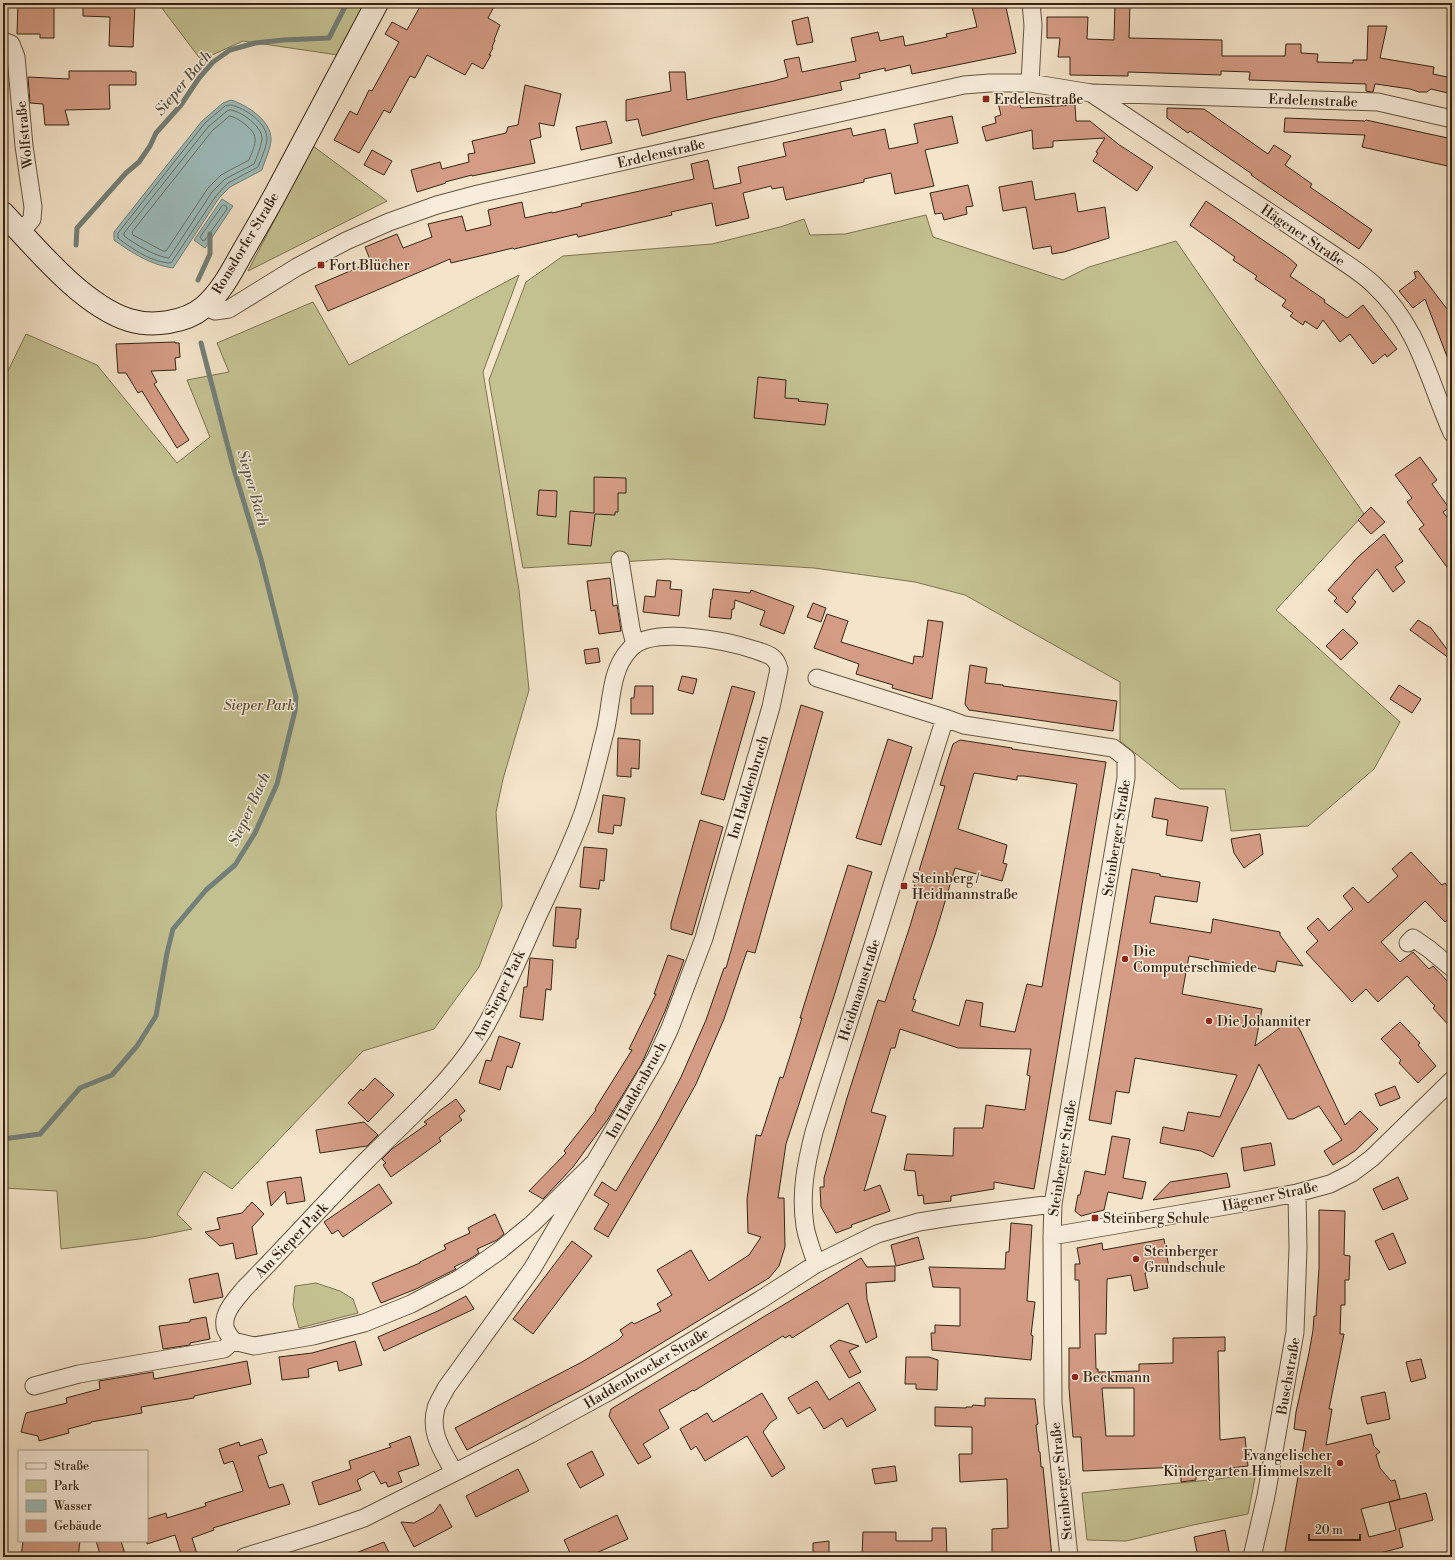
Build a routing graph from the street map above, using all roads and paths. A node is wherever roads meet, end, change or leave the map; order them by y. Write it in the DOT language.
graph roads {
  1 [pos="378,3"];
  2 [pos="1031,3"];
  3 [pos="3,41"];
  4 [pos="1030,83"];
  5 [pos="1091,93"];
  6 [pos="1452,118"];
  7 [pos="3,213"];
  8 [pos="21,232"];
  9 [pos="204,306"];
  10 [pos="1450,422"];
  11 [pos="620,560"];
  12 [pos="634,644"];
  13 [pos="817,678"];
  14 [pos="945,718"];
  15 [pos="1408,943"];
  16 [pos="1452,968"];
  17 [pos="1452,1080"];
  18 [pos="596,1160"];
  19 [pos="1297,1192"];
  20 [pos="1053,1204"];
  21 [pos="1052,1236"];
  22 [pos="816,1264"];
  23 [pos="234,1341"];
  24 [pos="34,1386"];
  25 [pos="454,1472"];
  26 [pos="244,1557"];
  27 [pos="1069,1557"];
  28 [pos="1252,1557"];
  1 -- 9 [label="main road, Ronsdorfer Straße"];
  2 -- 4 [label="street"];
  3 -- 8 [label="street, Wolfstraße"];
  4 -- 5 [label="street, Erdelenstraße"];
  4 -- 9 [label="street, Erdelenstraße"];
  5 -- 6 [label="street, Erdelenstraße"];
  5 -- 10 [label="street, Hägener Straße"];
  7 -- 8 [label="main road, Ronsdorfer Straße"];
  8 -- 9 [label="main road, Ronsdorfer Straße"];
  11 -- 12 [label="street"];
  12 -- 18 [label="street, Im Haddenbruch"];
  12 -- 23 [label="street, Am Sieper Park"];
  13 -- 14 [label="street"];
  14 -- 20 [label="street, Steinberger Straße"];
  14 -- 22 [label="street, Heidmannstraße"];
  15 -- 16 [label="street"];
  17 -- 19 [label="street, Hägener Straße"];
  18 -- 23 [label="street"];
  18 -- 25 [label="street, Im Haddenbruch"];
  19 -- 21 [label="street, Hägener Straße"];
  19 -- 28 [label="street, Buschstraße"];
  20 -- 21 [label="street, Steinberger Straße"];
  20 -- 22 [label="street, Haddenbrocker Straße"];
  21 -- 27 [label="street, Steinberger Straße"];
  22 -- 25 [label="street, Haddenbrocker Straße"];
  23 -- 24 [label="street"];
  25 -- 26 [label="street, Haddenbrocker Straße"];
}
